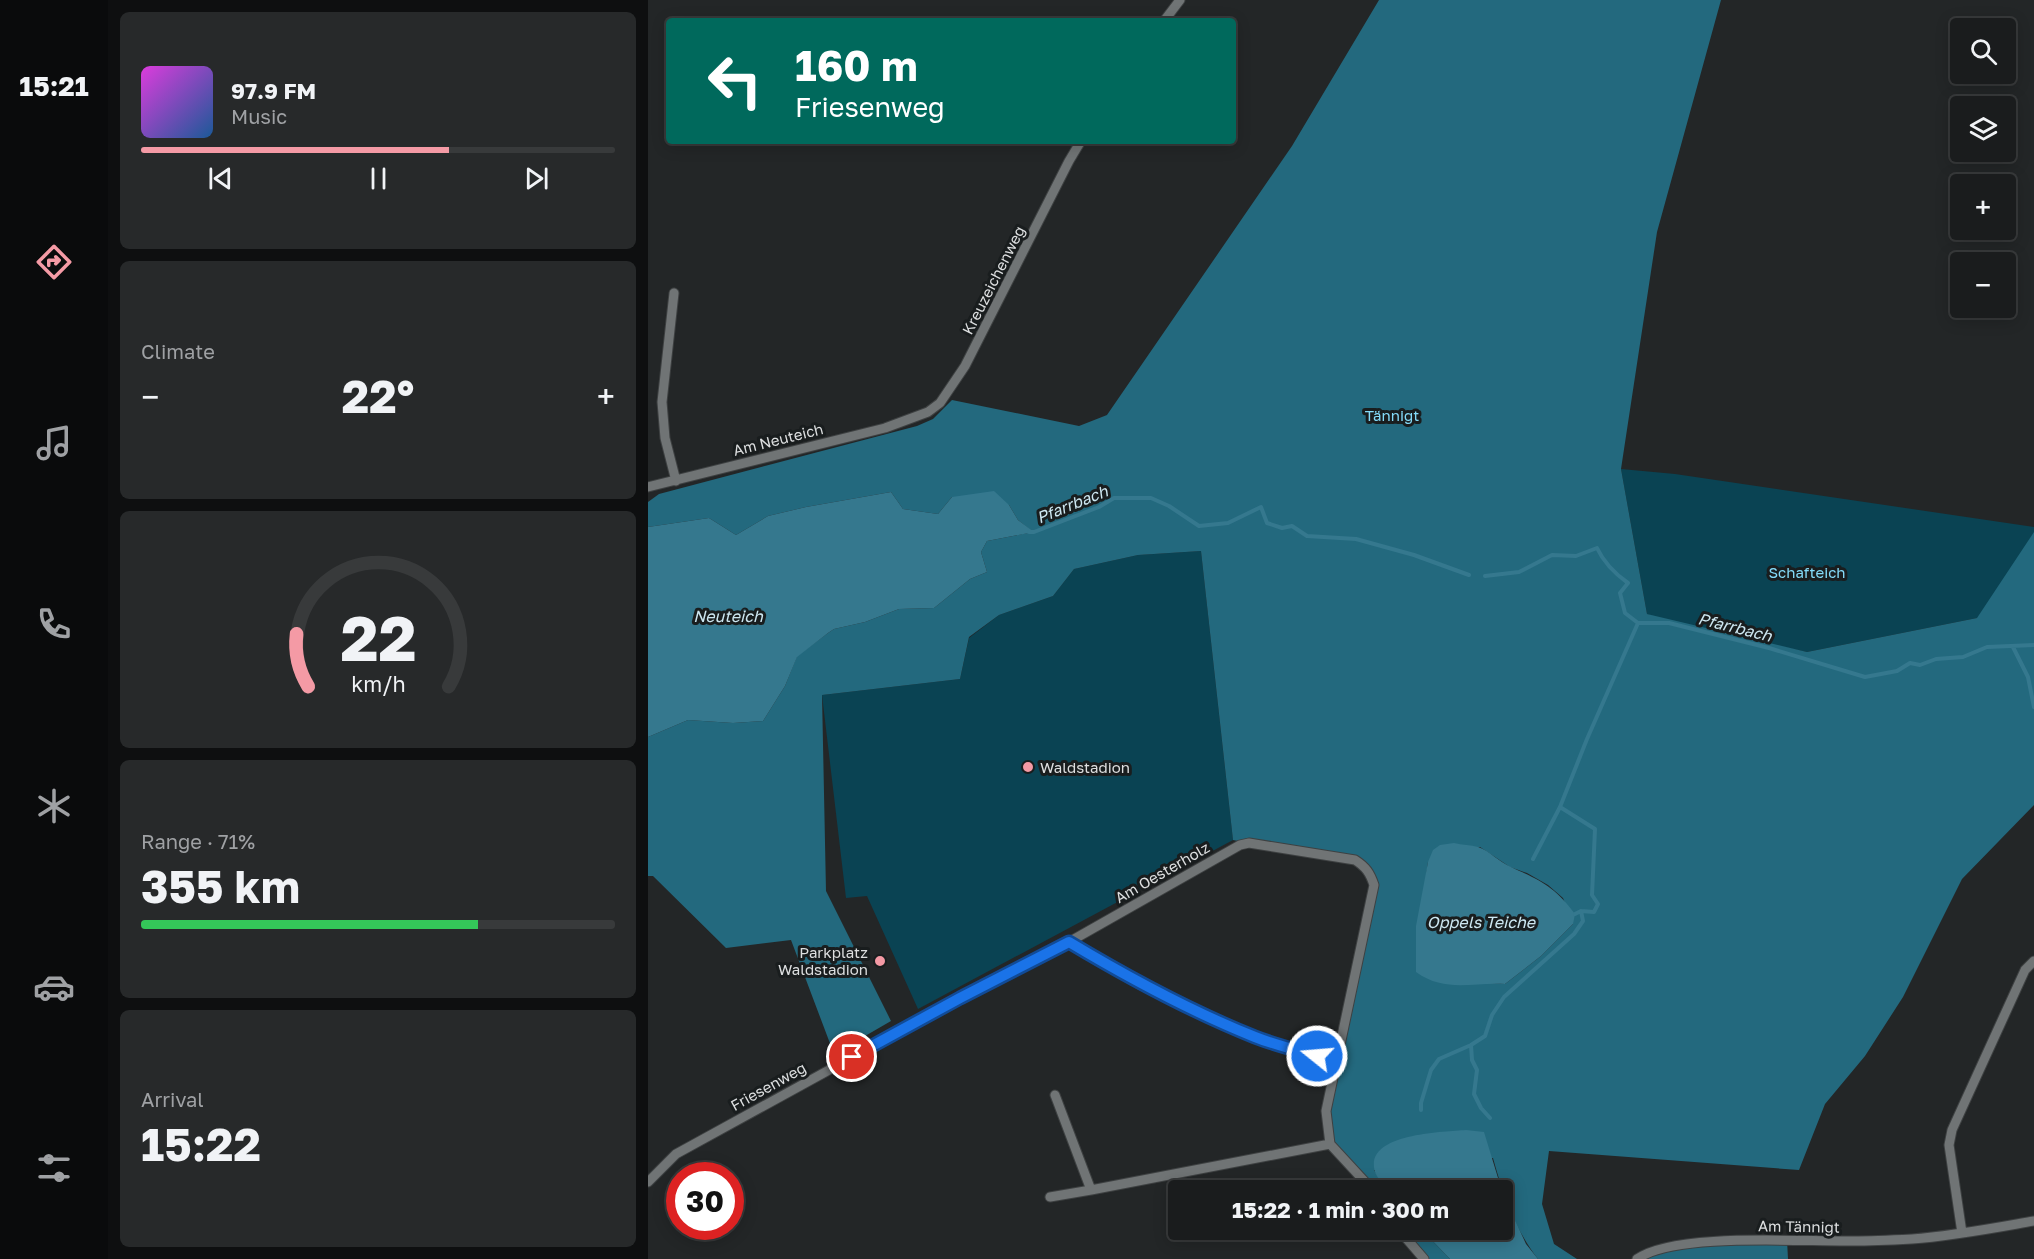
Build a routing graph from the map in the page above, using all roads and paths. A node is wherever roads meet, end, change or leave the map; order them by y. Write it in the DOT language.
graph roads {
  1 [pos="1180,0"];
  2 [pos="1166,18"];
  3 [pos="1079,144"];
  4 [pos="674,293"];
  5 [pos="914,417"];
  6 [pos="676,480"];
  7 [pos="648,487"];
  8 [pos="1069,942"];
  9 [pos="2034,961"];
  10 [pos="1337,1062"];
  11 [pos="1055,1095"];
  12 [pos="1330,1144"];
  13 [pos="1363,1180"];
  14 [pos="648,1182"];
  15 [pos="1091,1190"];
  16 [pos="1050,1197"];
  17 [pos="2034,1221"];
  18 [pos="1962,1233"];
  19 [pos="1408,1240"];
  20 [pos="1424,1259"];
  21 [pos="1637,1259"];
  1 -- 2 [label="street"];
  3 -- 5 [label="street, Kreuzeichenweg"];
  4 -- 6 [label="street"];
  5 -- 6 [label="street, Am Neuteich"];
  6 -- 7 [label="street, Am Neuteich"];
  8 -- 10 [label="street"];
  8 -- 10 [label="street, Am Oesterholz"];
  8 -- 14 [label="street, Friesenweg"];
  9 -- 18 [label="street"];
  10 -- 12 [label="street, Am Oesterholz"];
  11 -- 15 [label="street"];
  12 -- 13 [label="street"];
  12 -- 15 [label="street"];
  15 -- 16 [label="street"];
  17 -- 18 [label="street, Am Tännigt"];
  18 -- 21 [label="street, Am Tännigt"];
  19 -- 20 [label="street"];
}
